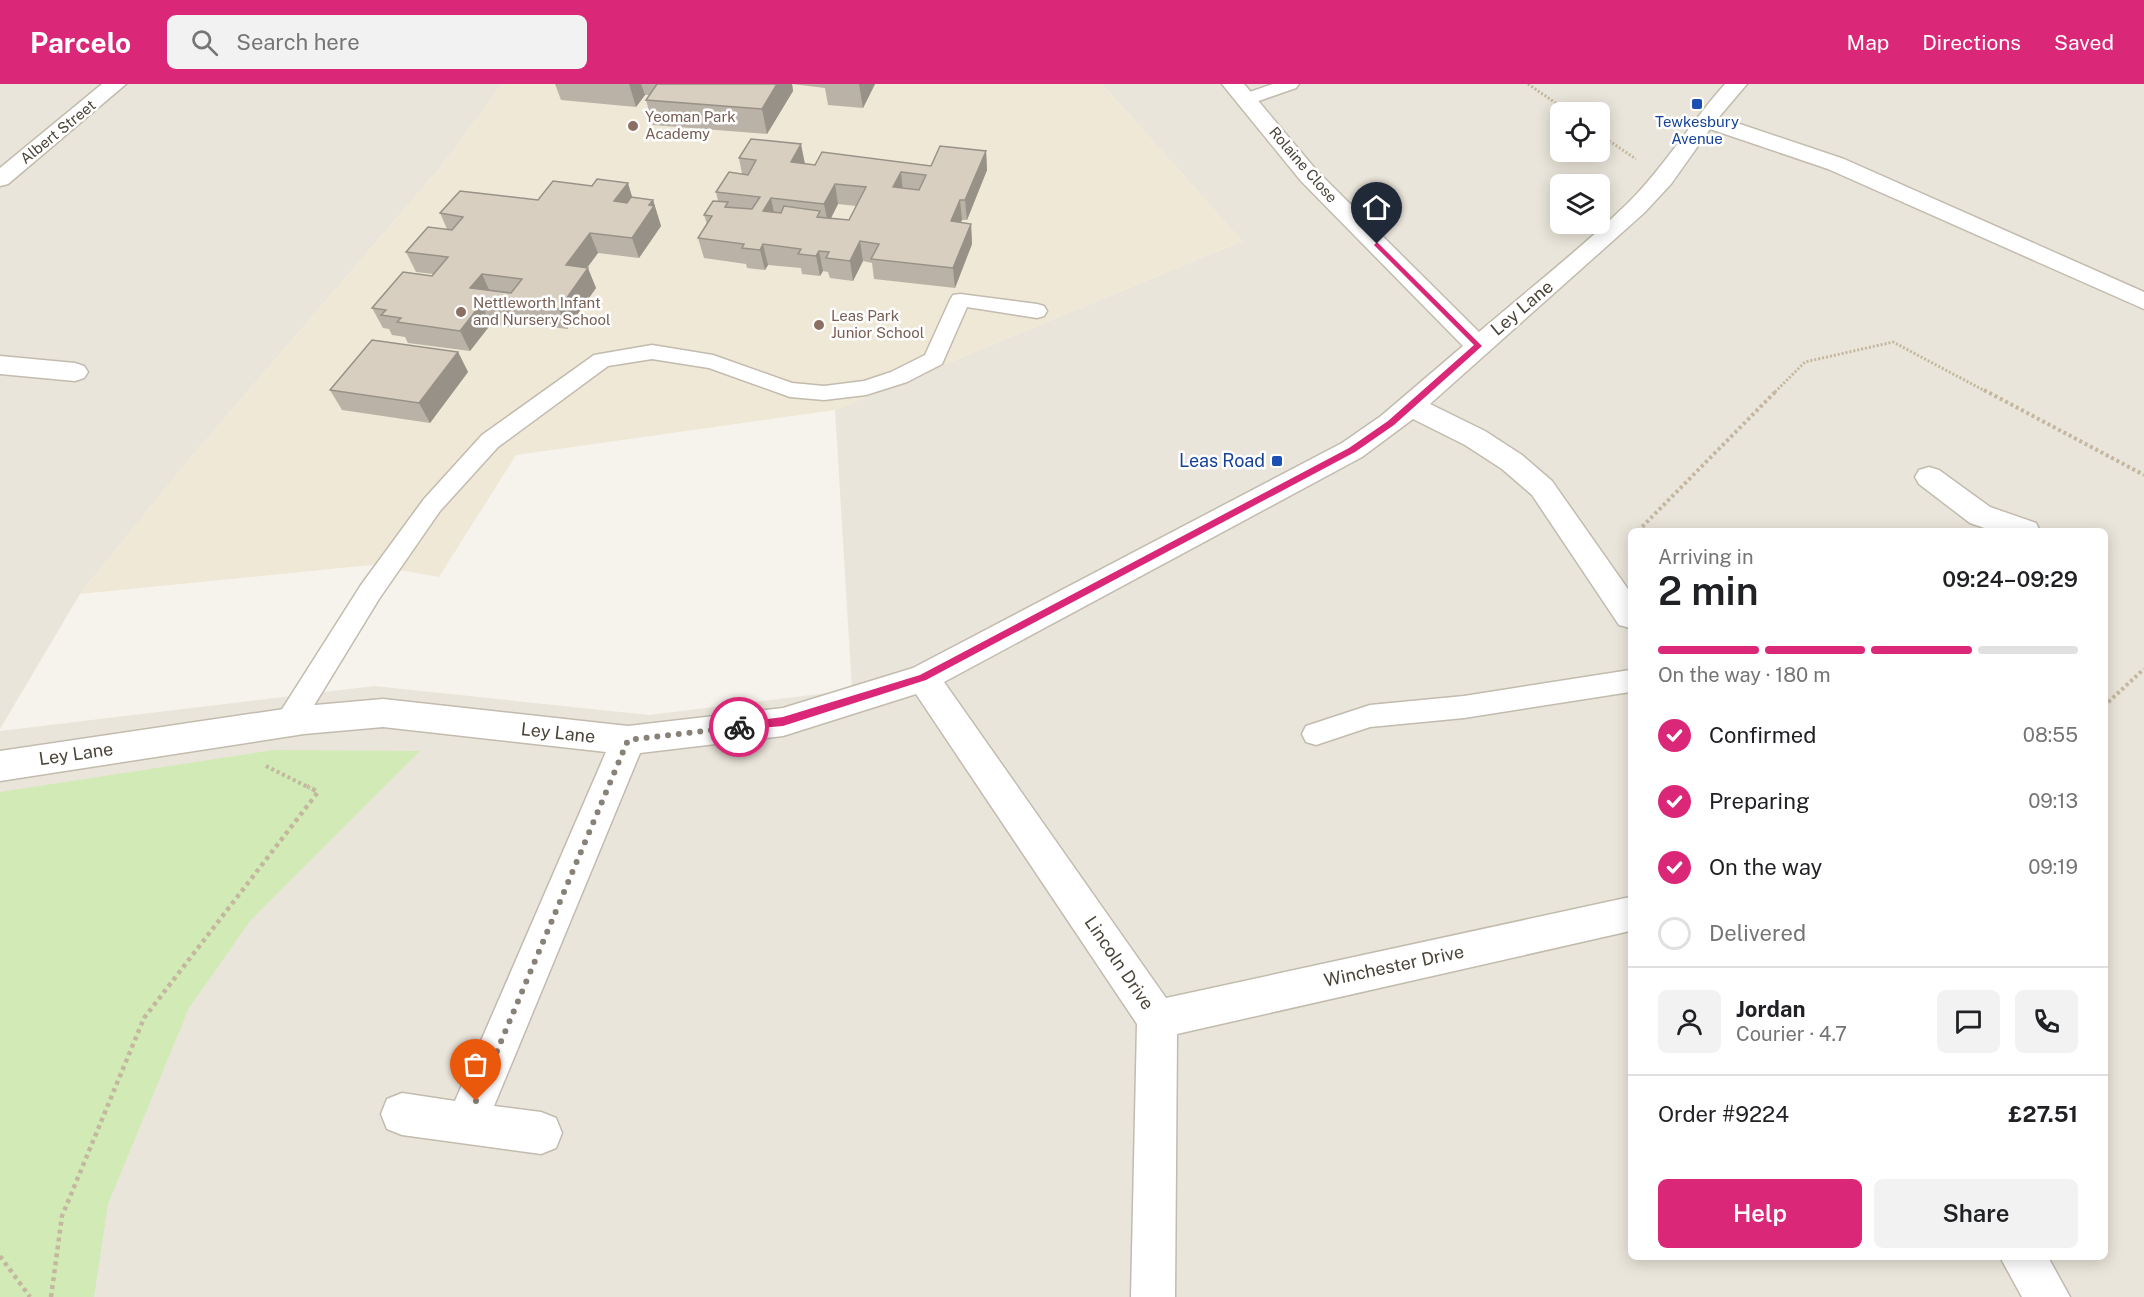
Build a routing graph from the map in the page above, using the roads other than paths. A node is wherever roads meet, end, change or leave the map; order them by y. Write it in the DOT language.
graph roads {
  1 [pos="115,84"];
  2 [pos="1290,84"];
  3 [pos="1736,84"];
  4 [pos="1240,92"];
  5 [pos="1705,120"];
  6 [pos="0,179"];
  7 [pos="2144,301"];
  8 [pos="1036,311"];
  9 [pos="1478,346"];
  10 [pos="0,365"];
  11 [pos="75,372"];
  12 [pos="1411,406"];
  13 [pos="1929,477"];
  14 [pos="1970,523"];
  15 [pos="2004,528"];
  16 [pos="1628,613"];
  17 [pos="923,678"];
  18 [pos="1628,681"];
  19 [pos="289,722"];
  20 [pos="1316,734"];
  21 [pos="628,740"];
  22 [pos="0,766"];
  23 [pos="1628,914"];
  24 [pos="1157,1019"];
  25 [pos="402,1114"];
  26 [pos="467,1122"];
  27 [pos="541,1133"];
  28 [pos="2024,1260"];
  29 [pos="1153,1297"];
  30 [pos="2048,1297"];
  1 -- 6 [label="street, Albert Street"];
  2 -- 4 [label="lane"];
  3 -- 5 [label="street, Ley Lane"];
  4 -- 9 [label="street, Rolaine Close"];
  5 -- 7 [label="street"];
  5 -- 9 [label="street, Ley Lane"];
  8 -- 19 [label="lane"];
  9 -- 12 [label="street, Ley Lane"];
  10 -- 11 [label="street"];
  12 -- 16 [label="street"];
  12 -- 17 [label="street, Ley Lane"];
  13 -- 14 [label="street"];
  14 -- 15 [label="street"];
  17 -- 21 [label="street, Ley Lane"];
  17 -- 24 [label="street, Lincoln Drive"];
  18 -- 20 [label="lane"];
  19 -- 21 [label="street, Ley Lane"];
  19 -- 22 [label="street, Ley Lane"];
  21 -- 26 [label="street"];
  23 -- 24 [label="street, Winchester Drive"];
  24 -- 29 [label="street, Lincoln Drive"];
  25 -- 26 [label="street"];
  26 -- 27 [label="street"];
  28 -- 30 [label="street"];
}
